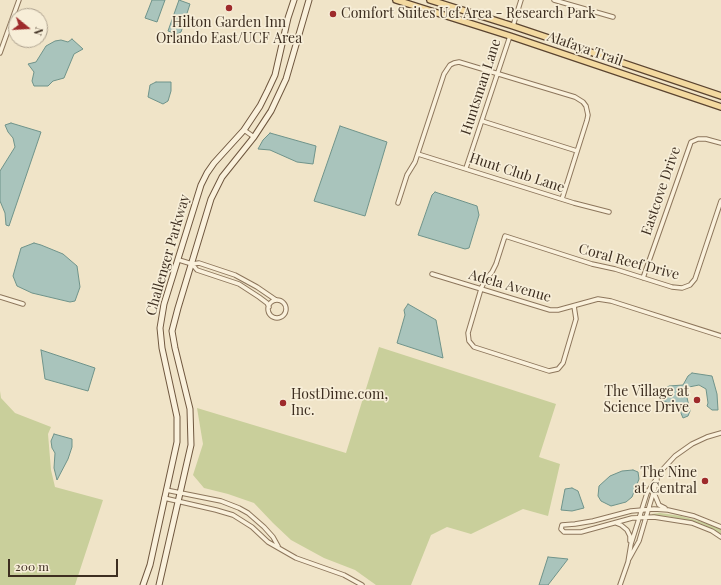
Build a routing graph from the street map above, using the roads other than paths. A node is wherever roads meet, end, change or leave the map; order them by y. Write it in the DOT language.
graph roads {
  1 [pos="19,0"];
  2 [pos="294,0"];
  3 [pos="309,0"];
  4 [pos="396,0"];
  5 [pos="430,0"];
  6 [pos="521,0"];
  7 [pos="554,0"];
  8 [pos="613,17"];
  9 [pos="513,26"];
  10 [pos="526,30"];
  11 [pos="498,32"];
  12 [pos="510,36"];
  13 [pos="0,53"];
  14 [pos="497,73"];
  15 [pos="675,81"];
  16 [pos="660,86"];
  17 [pos="693,87"];
  18 [pos="673,91"];
  19 [pos="721,96"];
  20 [pos="721,107"];
  21 [pos="482,121"];
  22 [pos="244,130"];
  23 [pos="254,137"];
  24 [pos="721,143"];
  25 [pos="577,151"];
  26 [pos="418,154"];
  27 [pos="466,168"];
  28 [pos="562,199"];
  29 [pos="721,201"];
  30 [pos="398,202"];
  31 [pos="609,212"];
  32 [pos="179,260"];
  33 [pos="192,264"];
  34 [pos="432,274"];
  35 [pos="643,278"];
  36 [pos="481,289"];
  37 [pos="0,298"];
  38 [pos="276,300"];
  39 [pos="23,304"];
  40 [pos="574,306"];
  41 [pos="269,307"];
  42 [pos="721,336"];
  43 [pos="721,433"];
  44 [pos="657,478"];
  45 [pos="166,490"];
  46 [pos="180,492"];
  47 [pos="654,492"];
  48 [pos="164,498"];
  49 [pos="178,502"];
  50 [pos="649,509"];
  51 [pos="642,510"];
  52 [pos="668,510"];
  53 [pos="639,517"];
  54 [pos="647,517"];
  55 [pos="615,523"];
  56 [pos="721,527"];
  57 [pos="721,537"];
  58 [pos="630,544"];
  59 [pos="279,547"];
  60 [pos="628,562"];
  61 [pos="143,585"];
  62 [pos="159,585"];
  63 [pos="362,585"];
  64 [pos="620,585"];
  1 -- 13 [label="street"];
  2 -- 22 [label="main road, Challenger Parkway"];
  3 -- 23 [label="main road, Challenger Parkway"];
  4 -- 11 [label="main road, Alafaya Trail"];
  5 -- 9 [label="main road, Alafaya Trail"];
  6 -- 9 [label="street"];
  7 -- 8 [label="street"];
  9 -- 10 [label="main road, Alafaya Trail"];
  9 -- 11 [label="main road"];
  10 -- 12 [label="main road"];
  10 -- 15 [label="main road, Alafaya Trail"];
  11 -- 12 [label="main road, Alafaya Trail"];
  12 -- 14 [label="street, Huntsman Lane"];
  12 -- 16 [label="main road, Alafaya Trail"];
  14 -- 21 [label="street, Huntsman Lane"];
  14 -- 25 [label="street"];
  14 -- 26 [label="street"];
  15 -- 16 [label="main road"];
  15 -- 17 [label="main road, Alafaya Trail"];
  16 -- 18 [label="main road, Alafaya Trail"];
  17 -- 18 [label="main road"];
  17 -- 19 [label="main road, Alafaya Trail"];
  18 -- 20 [label="main road, Alafaya Trail"];
  21 -- 25 [label="street"];
  21 -- 27 [label="street, Huntsman Lane"];
  22 -- 23 [label="street"];
  22 -- 32 [label="main road, Challenger Parkway"];
  23 -- 33 [label="main road, Challenger Parkway"];
  24 -- 35 [label="street, Eastcove Drive"];
  25 -- 28 [label="street"];
  26 -- 27 [label="street, Hunt Club Lane"];
  26 -- 30 [label="street"];
  27 -- 28 [label="street, Hunt Club Lane"];
  28 -- 31 [label="street, Hunt Club Lane"];
  29 -- 35 [label="street, Coral Reef Drive"];
  32 -- 33 [label="street"];
  32 -- 45 [label="main road, Challenger Parkway"];
  33 -- 38 [label="street"];
  33 -- 41 [label="street"];
  33 -- 46 [label="main road, Challenger Parkway"];
  34 -- 36 [label="street, Adela Avenue"];
  35 -- 36 [label="street, Coral Reef Drive"];
  36 -- 40 [label="street, Adela Avenue"];
  36 -- 40 [label="street"];
  37 -- 39 [label="street"];
  38 -- 41 [label="street"];
  38 -- 41 [label="street"];
  40 -- 42 [label="street, Adela Avenue"];
  43 -- 44 [label="street"];
  44 -- 47 [label="street"];
  44 -- 51 [label="street"];
  45 -- 46 [label="street"];
  45 -- 48 [label="main road, Challenger Parkway"];
  46 -- 49 [label="main road, Challenger Parkway"];
  46 -- 59 [label="street"];
  47 -- 50 [label="street"];
  47 -- 52 [label="street"];
  48 -- 49 [label="street"];
  48 -- 61 [label="main road, Challenger Parkway"];
  49 -- 59 [label="street"];
  49 -- 62 [label="main road, Challenger Parkway"];
  50 -- 51 [label="street"];
  50 -- 52 [label="street"];
  50 -- 54 [label="street"];
  51 -- 53 [label="street"];
  51 -- 55 [label="street"];
  52 -- 56 [label="street"];
  53 -- 54 [label="street"];
  53 -- 55 [label="street"];
  53 -- 58 [label="street"];
  54 -- 57 [label="street"];
  54 -- 60 [label="street"];
  55 -- 58 [label="street"];
  58 -- 60 [label="street"];
  59 -- 63 [label="street"];
  60 -- 64 [label="street"];
}
